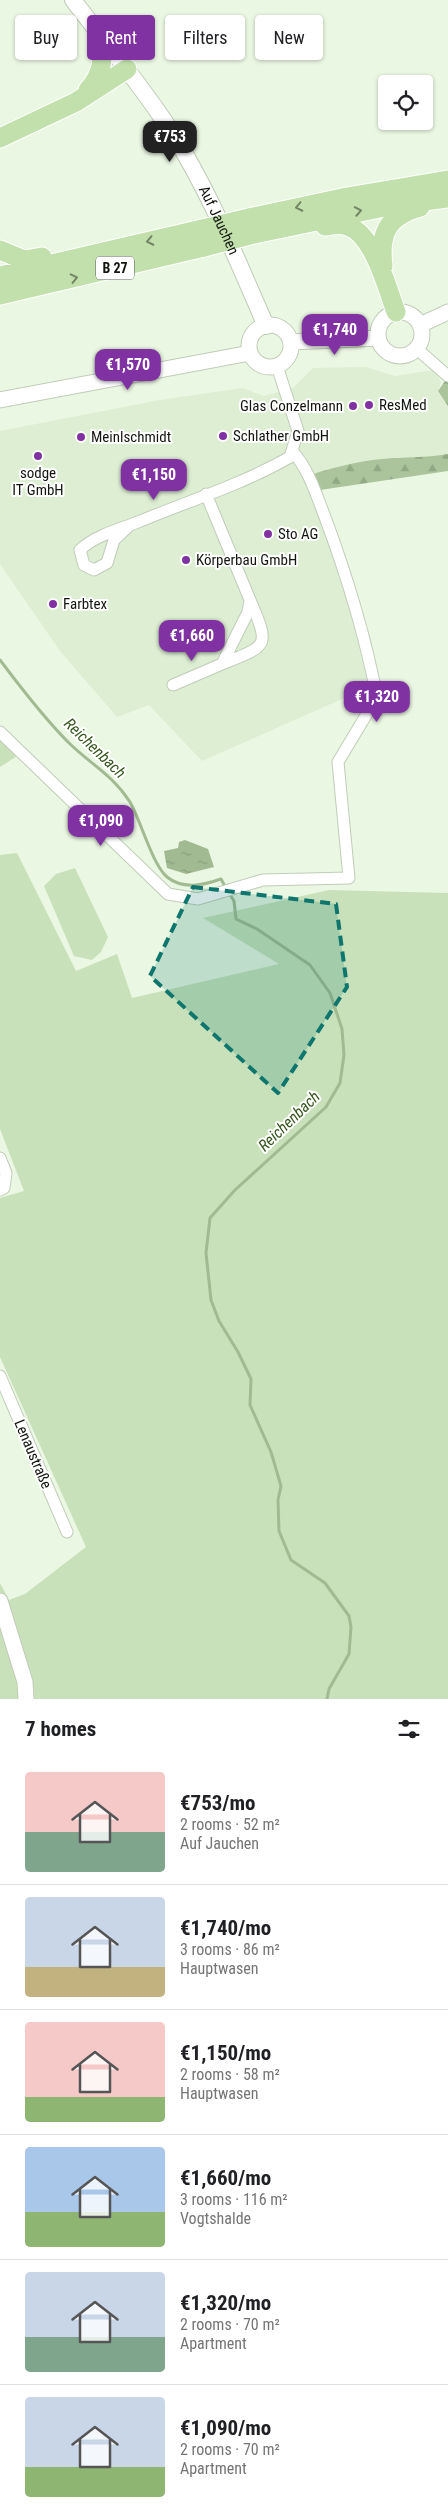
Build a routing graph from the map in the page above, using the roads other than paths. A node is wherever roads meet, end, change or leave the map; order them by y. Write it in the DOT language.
graph roads {
  1 [pos="73,0"];
  2 [pos="87,18"];
  3 [pos="102,60"];
  4 [pos="119,60"];
  5 [pos="126,69"];
  6 [pos="76,102"];
  7 [pos="0,138"];
  8 [pos="448,180"];
  9 [pos="448,199"];
  10 [pos="252,226"];
  11 [pos="276,229"];
  12 [pos="201,238"];
  13 [pos="0,250"];
  14 [pos="83,256"];
  15 [pos="0,276"];
  16 [pos="384,278"];
  17 [pos="0,295"];
  18 [pos="396,312"];
  19 [pos="448,312"];
  20 [pos="420,325"];
  21 [pos="266,326"];
  22 [pos="378,338"];
  23 [pos="291,342"];
  24 [pos="417,349"];
  25 [pos="250,353"];
  26 [pos="277,366"];
  27 [pos="448,376"];
  28 [pos="0,400"];
  29 [pos="293,452"];
  30 [pos="206,494"];
  31 [pos="130,525"];
  32 [pos="250,600"];
  33 [pos="222,664"];
  34 [pos="173,685"];
  35 [pos="0,732"];
  36 [pos="0,1158"];
  37 [pos="2,1189"];
  38 [pos="0,1376"];
  39 [pos="67,1532"];
  40 [pos="0,1602"];
  41 [pos="26,1699"];
  1 -- 2 [label="main road, Auf Jauchen"];
  3 -- 6 [label="highway"];
  4 -- 5 [label="main road, Auf Jauchen"];
  5 -- 6 [label="highway"];
  5 -- 21 [label="main road, Auf Jauchen"];
  6 -- 7 [label="highway"];
  8 -- 10 [label="highway, B 27, one-way"];
  11 -- 9 [label="highway, B 27, one-way"];
  9 -- 16 [label="highway"];
  10 -- 11 [label="highway, B 27"];
  10 -- 12 [label="highway, B 27, bridge"];
  11 -- 16 [label="highway"];
  12 -- 14 [label="highway, B 27, one-way"];
  17 -- 12 [label="highway, B 27, one-way"];
  13 -- 14 [label="highway"];
  14 -- 15 [label="highway, B 27"];
  16 -- 18 [label="highway"];
  18 -- 20 [label="street"];
  18 -- 22 [label="street"];
  19 -- 20 [label="street"];
  20 -- 24 [label="street"];
  21 -- 23 [label="street"];
  21 -- 25 [label="street"];
  22 -- 23 [label="street"];
  22 -- 24 [label="street"];
  23 -- 26 [label="street"];
  24 -- 27 [label="street"];
  25 -- 26 [label="street"];
  25 -- 28 [label="street"];
  26 -- 29 [label="street"];
  29 -- 30 [label="street"];
  29 -- 35 [label="street"];
  30 -- 31 [label="street"];
  30 -- 32 [label="street"];
  31 -- 31 [label="street"];
  32 -- 33 [label="street"];
  32 -- 33 [label="street"];
  33 -- 34 [label="street"];
  36 -- 37 [label="street"];
  38 -- 39 [label="street, Lenaustraße"];
  40 -- 41 [label="street"];
}
